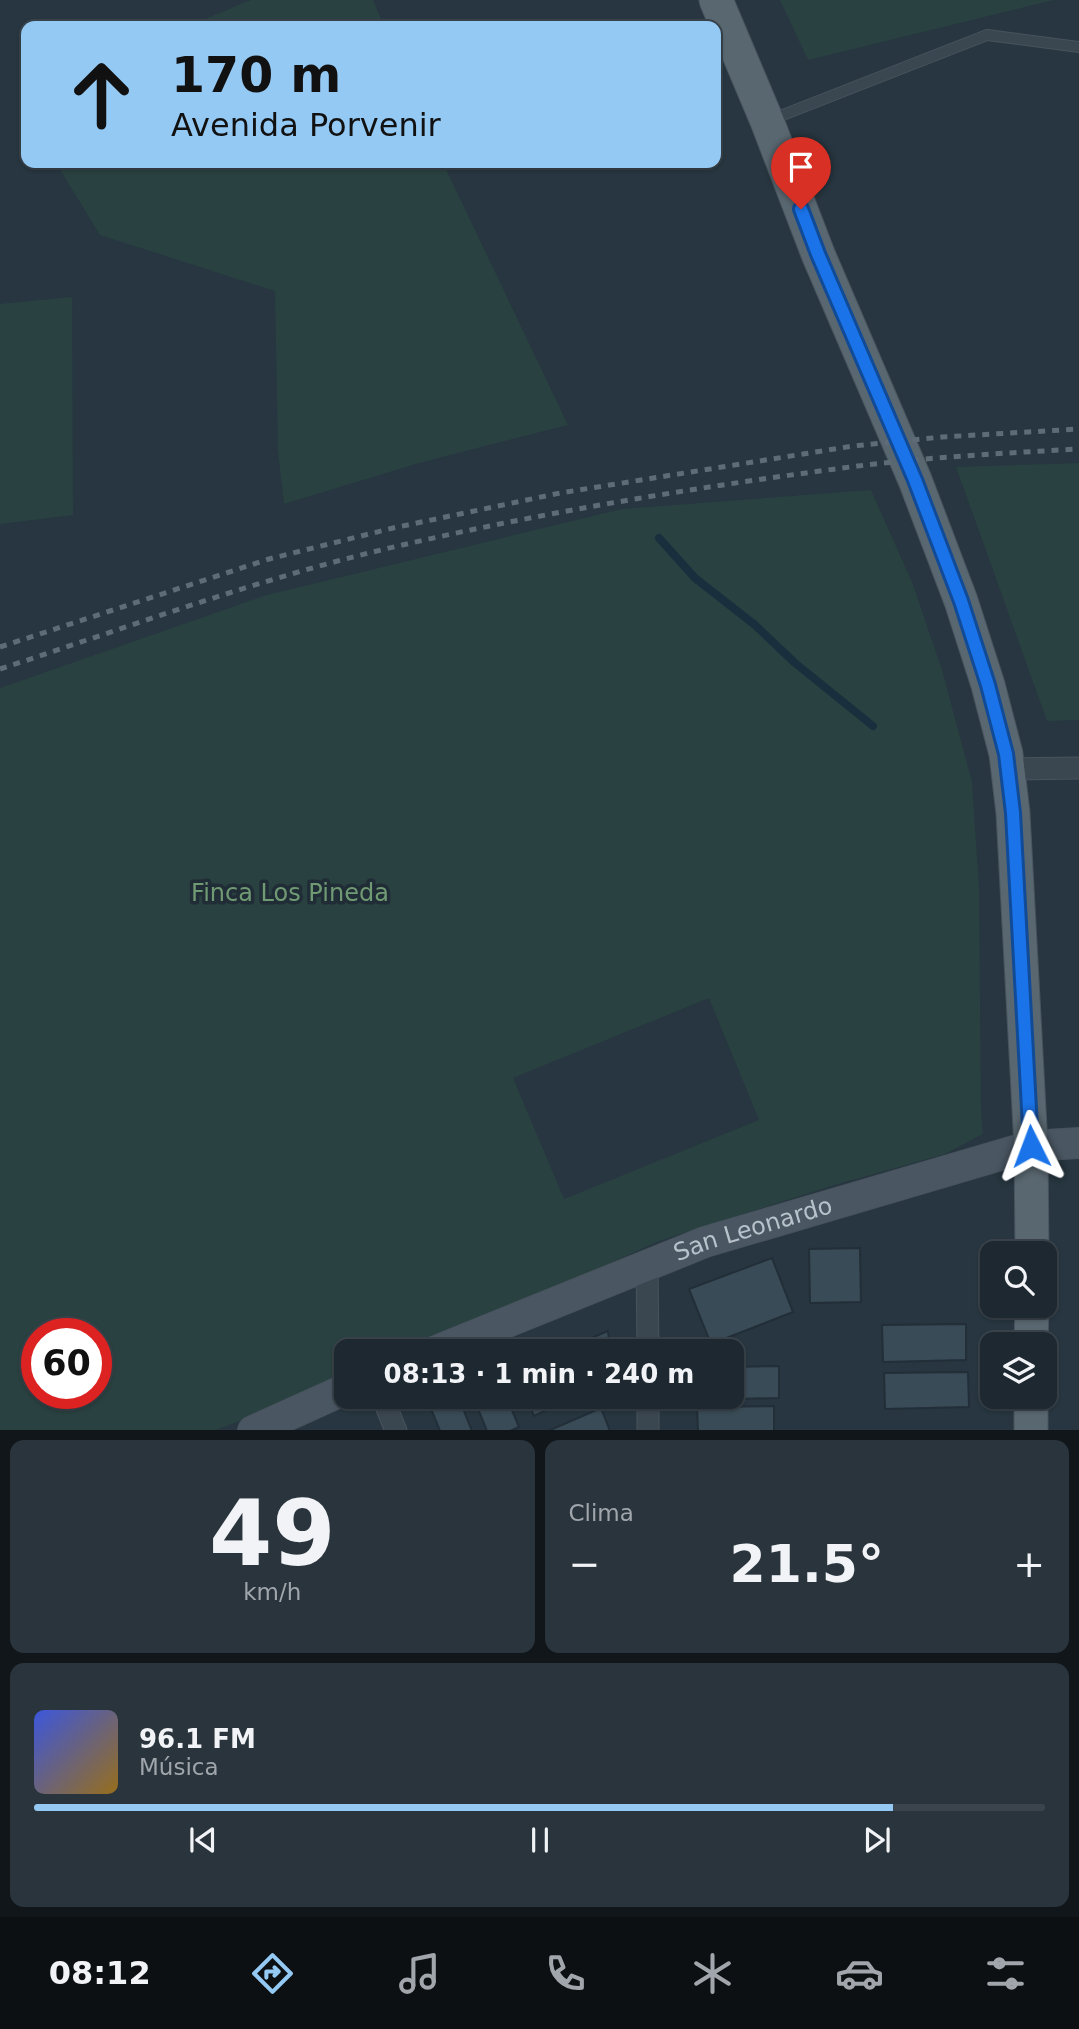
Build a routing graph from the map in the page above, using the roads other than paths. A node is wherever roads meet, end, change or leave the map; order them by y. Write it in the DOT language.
graph roads {
  1 [pos="716,0"];
  2 [pos="1079,47"];
  3 [pos="767,121"];
  4 [pos="1079,768"];
  5 [pos="1007,769"];
  6 [pos="1079,1143"];
  7 [pos="1031,1146"];
  8 [pos="1032,1241"];
  9 [pos="647,1265"];
  10 [pos="465,1339"];
  11 [pos="648,1339"];
  12 [pos="334,1394"];
  13 [pos="387,1409"];
  14 [pos="648,1409"];
  15 [pos="1031,1409"];
  16 [pos="253,1430"];
  17 [pos="396,1430"];
  18 [pos="648,1430"];
  19 [pos="1031,1430"];
  1 -- 3 [label="main road"];
  2 -- 3 [label="lane"];
  3 -- 5 [label="main road"];
  4 -- 5 [label="street"];
  5 -- 7 [label="main road"];
  6 -- 7 [label="street, San Leonardo"];
  7 -- 8 [label="main road"];
  7 -- 9 [label="street, San Leonardo"];
  9 -- 10 [label="street, San Leonardo"];
  9 -- 11 [label="street"];
  12 -- 16 [label="street"];
  13 -- 17 [label="street"];
  14 -- 18 [label="street"];
  15 -- 19 [label="main road"];
}
